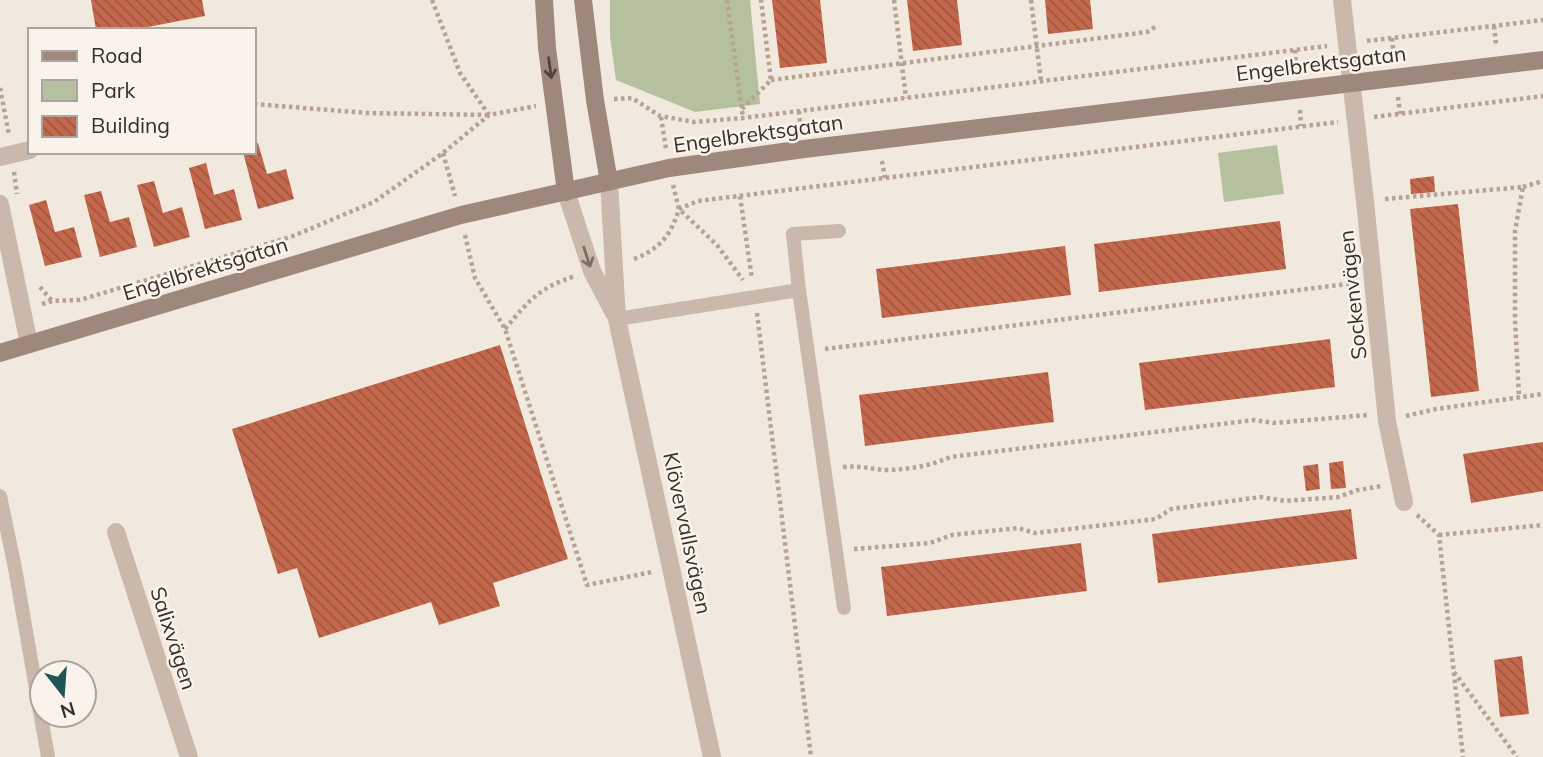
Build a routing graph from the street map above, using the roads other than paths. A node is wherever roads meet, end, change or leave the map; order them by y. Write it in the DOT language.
graph roads {
  1 [pos="544,0"];
  2 [pos="583,0"];
  3 [pos="1342,0"];
  4 [pos="1543,60"];
  5 [pos="1352,82"];
  6 [pos="28,150"];
  7 [pos="0,157"];
  8 [pos="609,182"];
  9 [pos="566,192"];
  10 [pos="0,204"];
  11 [pos="839,231"];
  12 [pos="799,290"];
  13 [pos="617,319"];
  14 [pos="29,344"];
  15 [pos="0,353"];
  16 [pos="0,496"];
  17 [pos="1404,502"];
  18 [pos="116,532"];
  19 [pos="844,608"];
  20 [pos="48,757"];
  21 [pos="189,757"];
  22 [pos="712,757"];
  1 -- 9 [label="main road, one-way"];
  2 -- 8 [label="main road"];
  3 -- 5 [label="street, Sockenvägen"];
  4 -- 5 [label="main road, Engelbrektsgatan"];
  5 -- 8 [label="main road, Engelbrektsgatan"];
  5 -- 17 [label="street, Sockenvägen"];
  6 -- 7 [label="street"];
  8 -- 9 [label="main road, Engelbrektsgatan"];
  8 -- 13 [label="street, Klövervallsvägen"];
  9 -- 13 [label="street, Klövervallsvägen, one-way"];
  9 -- 14 [label="main road, Engelbrektsgatan"];
  10 -- 14 [label="street"];
  11 -- 12 [label="lane"];
  12 -- 13 [label="lane"];
  12 -- 19 [label="lane"];
  13 -- 22 [label="street, Klövervallsvägen"];
  14 -- 15 [label="main road, Engelbrektsgatan"];
  16 -- 20 [label="lane"];
  18 -- 21 [label="street, Salixvägen"];
}
